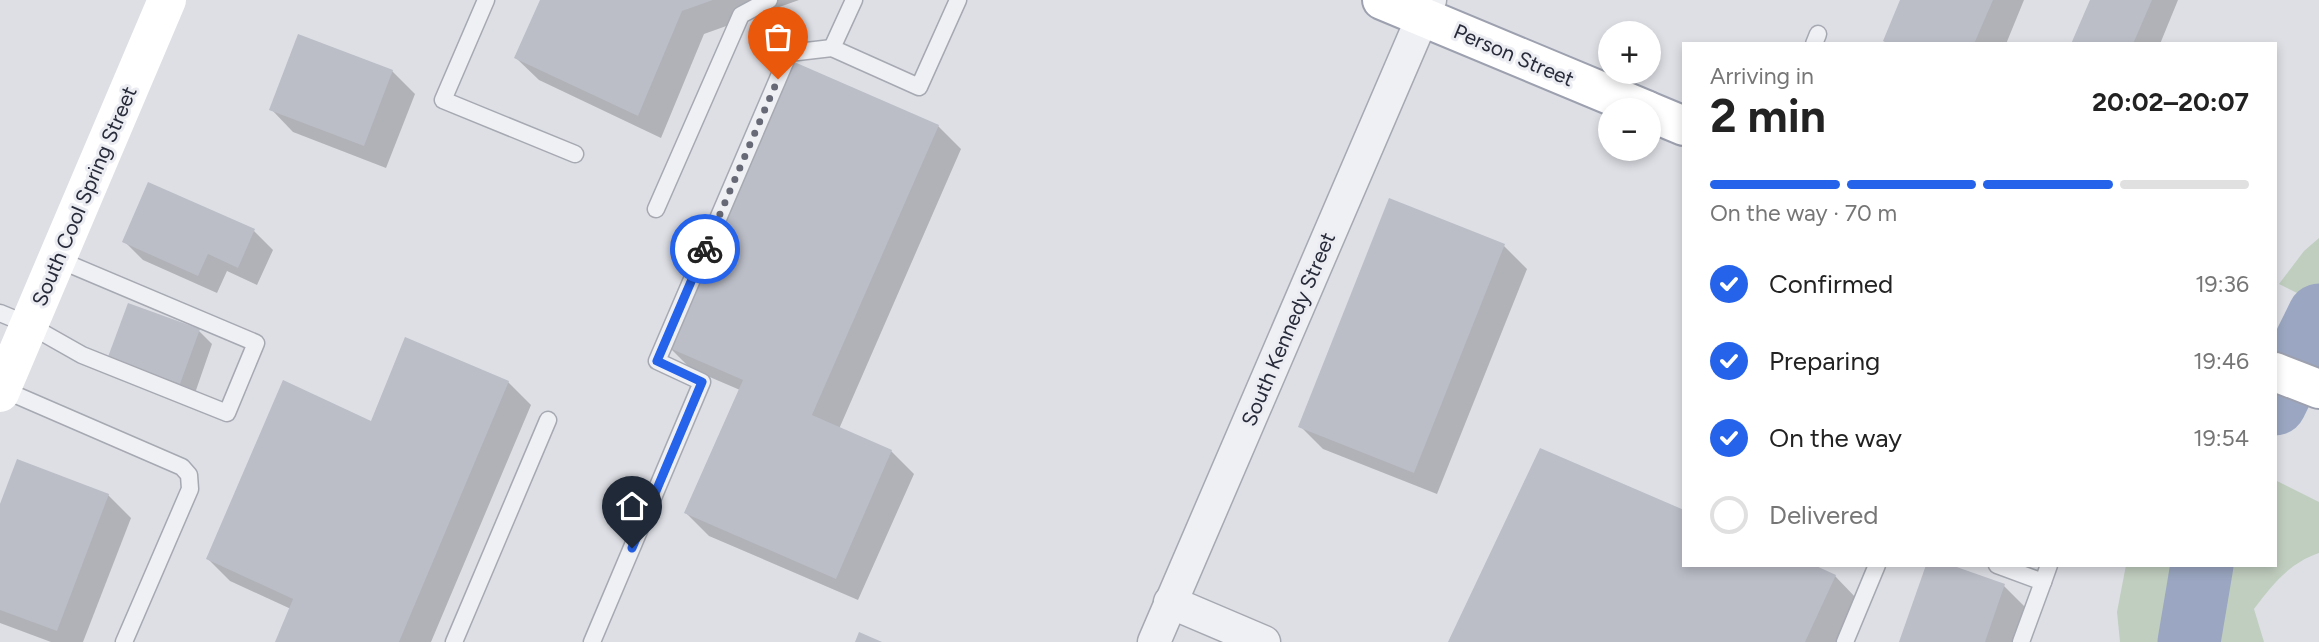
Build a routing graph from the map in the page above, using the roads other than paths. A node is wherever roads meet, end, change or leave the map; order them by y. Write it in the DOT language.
graph roads {
  1 [pos="167,0"];
  2 [pos="485,0"];
  3 [pos="769,0"];
  4 [pos="853,0"];
  5 [pos="958,0"];
  6 [pos="1382,0"];
  7 [pos="1427,8"];
  8 [pos="832,48"];
  9 [pos="1619,98"];
  10 [pos="1661,117"];
  11 [pos="1682,125"];
  12 [pos="575,154"];
  13 [pos="656,209"];
  14 [pos="57,259"];
  15 [pos="15,319"];
  16 [pos="2277,373"];
  17 [pos="2319,389"];
  18 [pos="1,391"];
  19 [pos="548,420"];
  20 [pos="1876,567"];
  21 [pos="2002,567"];
  22 [pos="2048,567"];
  23 [pos="2043,582"];
  24 [pos="1170,602"];
  25 [pos="124,642"];
  26 [pos="454,642"];
  27 [pos="592,642"];
  28 [pos="1154,642"];
  29 [pos="1264,642"];
  30 [pos="1845,642"];
  31 [pos="2021,642"];
  1 -- 14 [label="street, South Cool Spring Street"];
  2 -- 12 [label="lane"];
  3 -- 13 [label="lane"];
  4 -- 8 [label="lane"];
  5 -- 8 [label="lane"];
  6 -- 7 [label="street, Person Street"];
  7 -- 9 [label="street, Person Street"];
  7 -- 24 [label="street, South Kennedy Street"];
  8 -- 27 [label="lane"];
  10 -- 11 [label="street, Person Street"];
  14 -- 15 [label="street, South Cool Spring Street"];
  14 -- 15 [label="lane"];
  15 -- 18 [label="street, South Cool Spring Street"];
  16 -- 17 [label="street"];
  18 -- 25 [label="lane"];
  19 -- 26 [label="lane"];
  20 -- 30 [label="lane"];
  21 -- 23 [label="lane"];
  22 -- 23 [label="lane"];
  23 -- 31 [label="lane"];
  24 -- 28 [label="street, South Kennedy Street"];
  24 -- 29 [label="street"];
}
